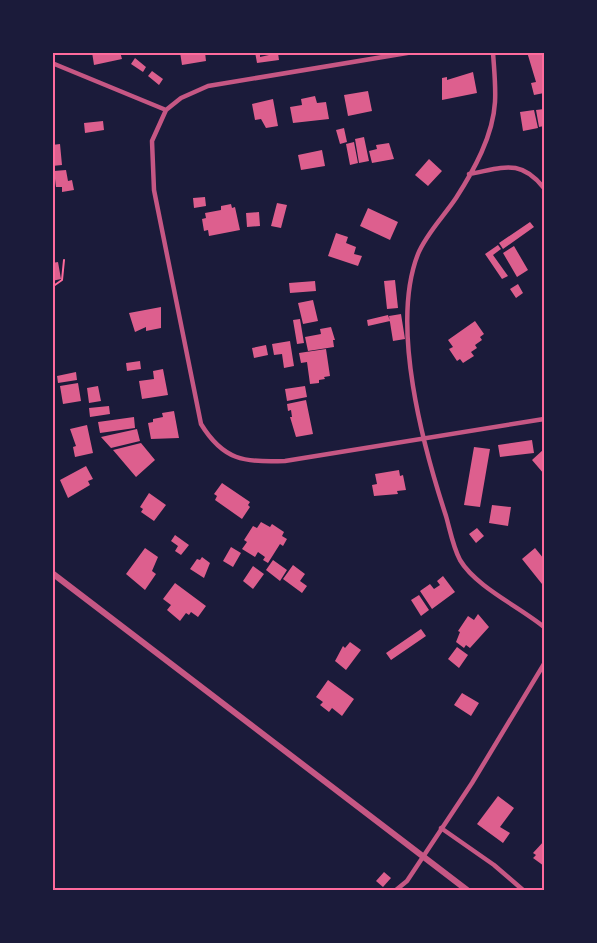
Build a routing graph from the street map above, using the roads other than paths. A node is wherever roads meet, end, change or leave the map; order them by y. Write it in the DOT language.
graph roads {
  1 [pos="413,52"];
  2 [pos="494,52"];
  3 [pos="52,63"];
  4 [pos="166,110"];
  5 [pos="470,174"];
  6 [pos="544,188"];
  7 [pos="544,419"];
  8 [pos="424,439"];
  9 [pos="52,573"];
  10 [pos="544,627"];
  11 [pos="544,664"];
  12 [pos="441,828"];
  13 [pos="424,857"];
  14 [pos="396,891"];
  15 [pos="467,891"];
  16 [pos="523,891"];
  1 -- 4 [label="street"];
  2 -- 5 [label="street"];
  3 -- 4 [label="street"];
  4 -- 8 [label="street"];
  5 -- 6 [label="street"];
  5 -- 8 [label="street"];
  7 -- 8 [label="street"];
  8 -- 10 [label="street"];
  9 -- 13 [label="street"];
  11 -- 12 [label="street"];
  12 -- 13 [label="street"];
  12 -- 16 [label="street"];
  13 -- 14 [label="street"];
  13 -- 15 [label="street"];
}
